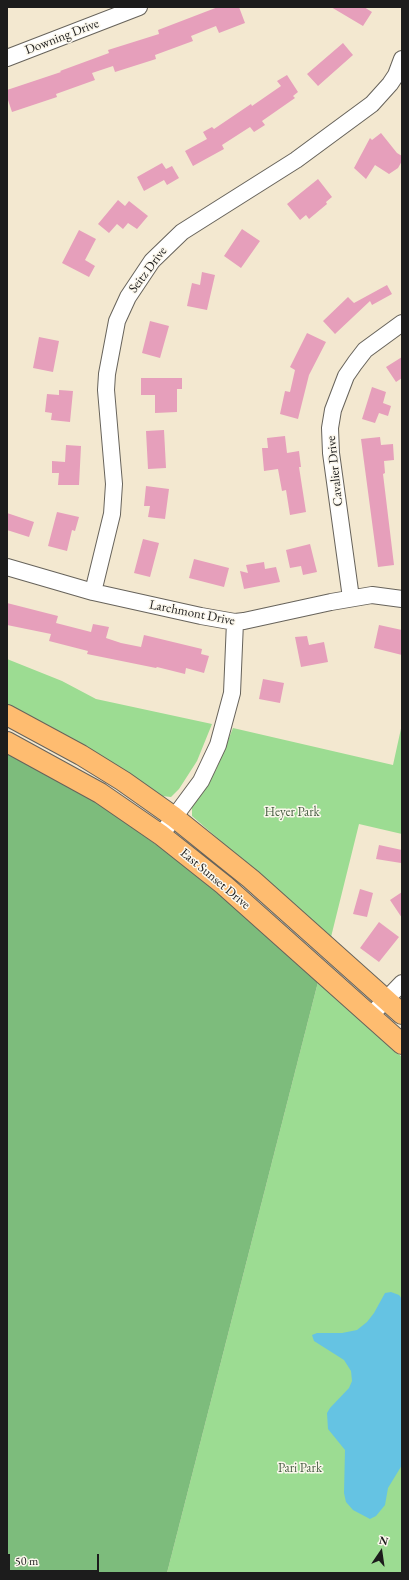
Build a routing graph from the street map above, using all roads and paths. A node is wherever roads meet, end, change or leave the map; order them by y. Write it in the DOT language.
graph roads {
  1 [pos="139,7"];
  2 [pos="7,58"];
  3 [pos="402,58"];
  4 [pos="402,323"];
  5 [pos="7,567"];
  6 [pos="93,592"];
  7 [pos="352,598"];
  8 [pos="402,599"];
  9 [pos="235,622"];
  10 [pos="7,715"];
  11 [pos="7,742"];
  12 [pos="174,817"];
  13 [pos="161,834"];
  14 [pos="402,983"];
  15 [pos="385,999"];
  16 [pos="402,1014"];
  17 [pos="371,1015"];
  18 [pos="402,1044"];
  1 -- 2 [label="street, Downing Drive"];
  3 -- 6 [label="street, Seitz Drive"];
  4 -- 7 [label="street, Cavalier Drive"];
  5 -- 6 [label="street, Larchmont Drive"];
  6 -- 9 [label="street, Larchmont Drive"];
  7 -- 8 [label="street, Larchmont Drive"];
  7 -- 9 [label="street, Larchmont Drive"];
  9 -- 12 [label="street"];
  10 -- 12 [label="main road, East Sunset Drive"];
  11 -- 13 [label="main road, East Sunset Drive"];
  12 -- 13 [label="street"];
  12 -- 15 [label="main road, East Sunset Drive"];
  13 -- 17 [label="main road, East Sunset Drive"];
  14 -- 15 [label="street"];
  15 -- 16 [label="main road, East Sunset Drive"];
  15 -- 17 [label="street"];
  17 -- 18 [label="main road, East Sunset Drive"];
}
